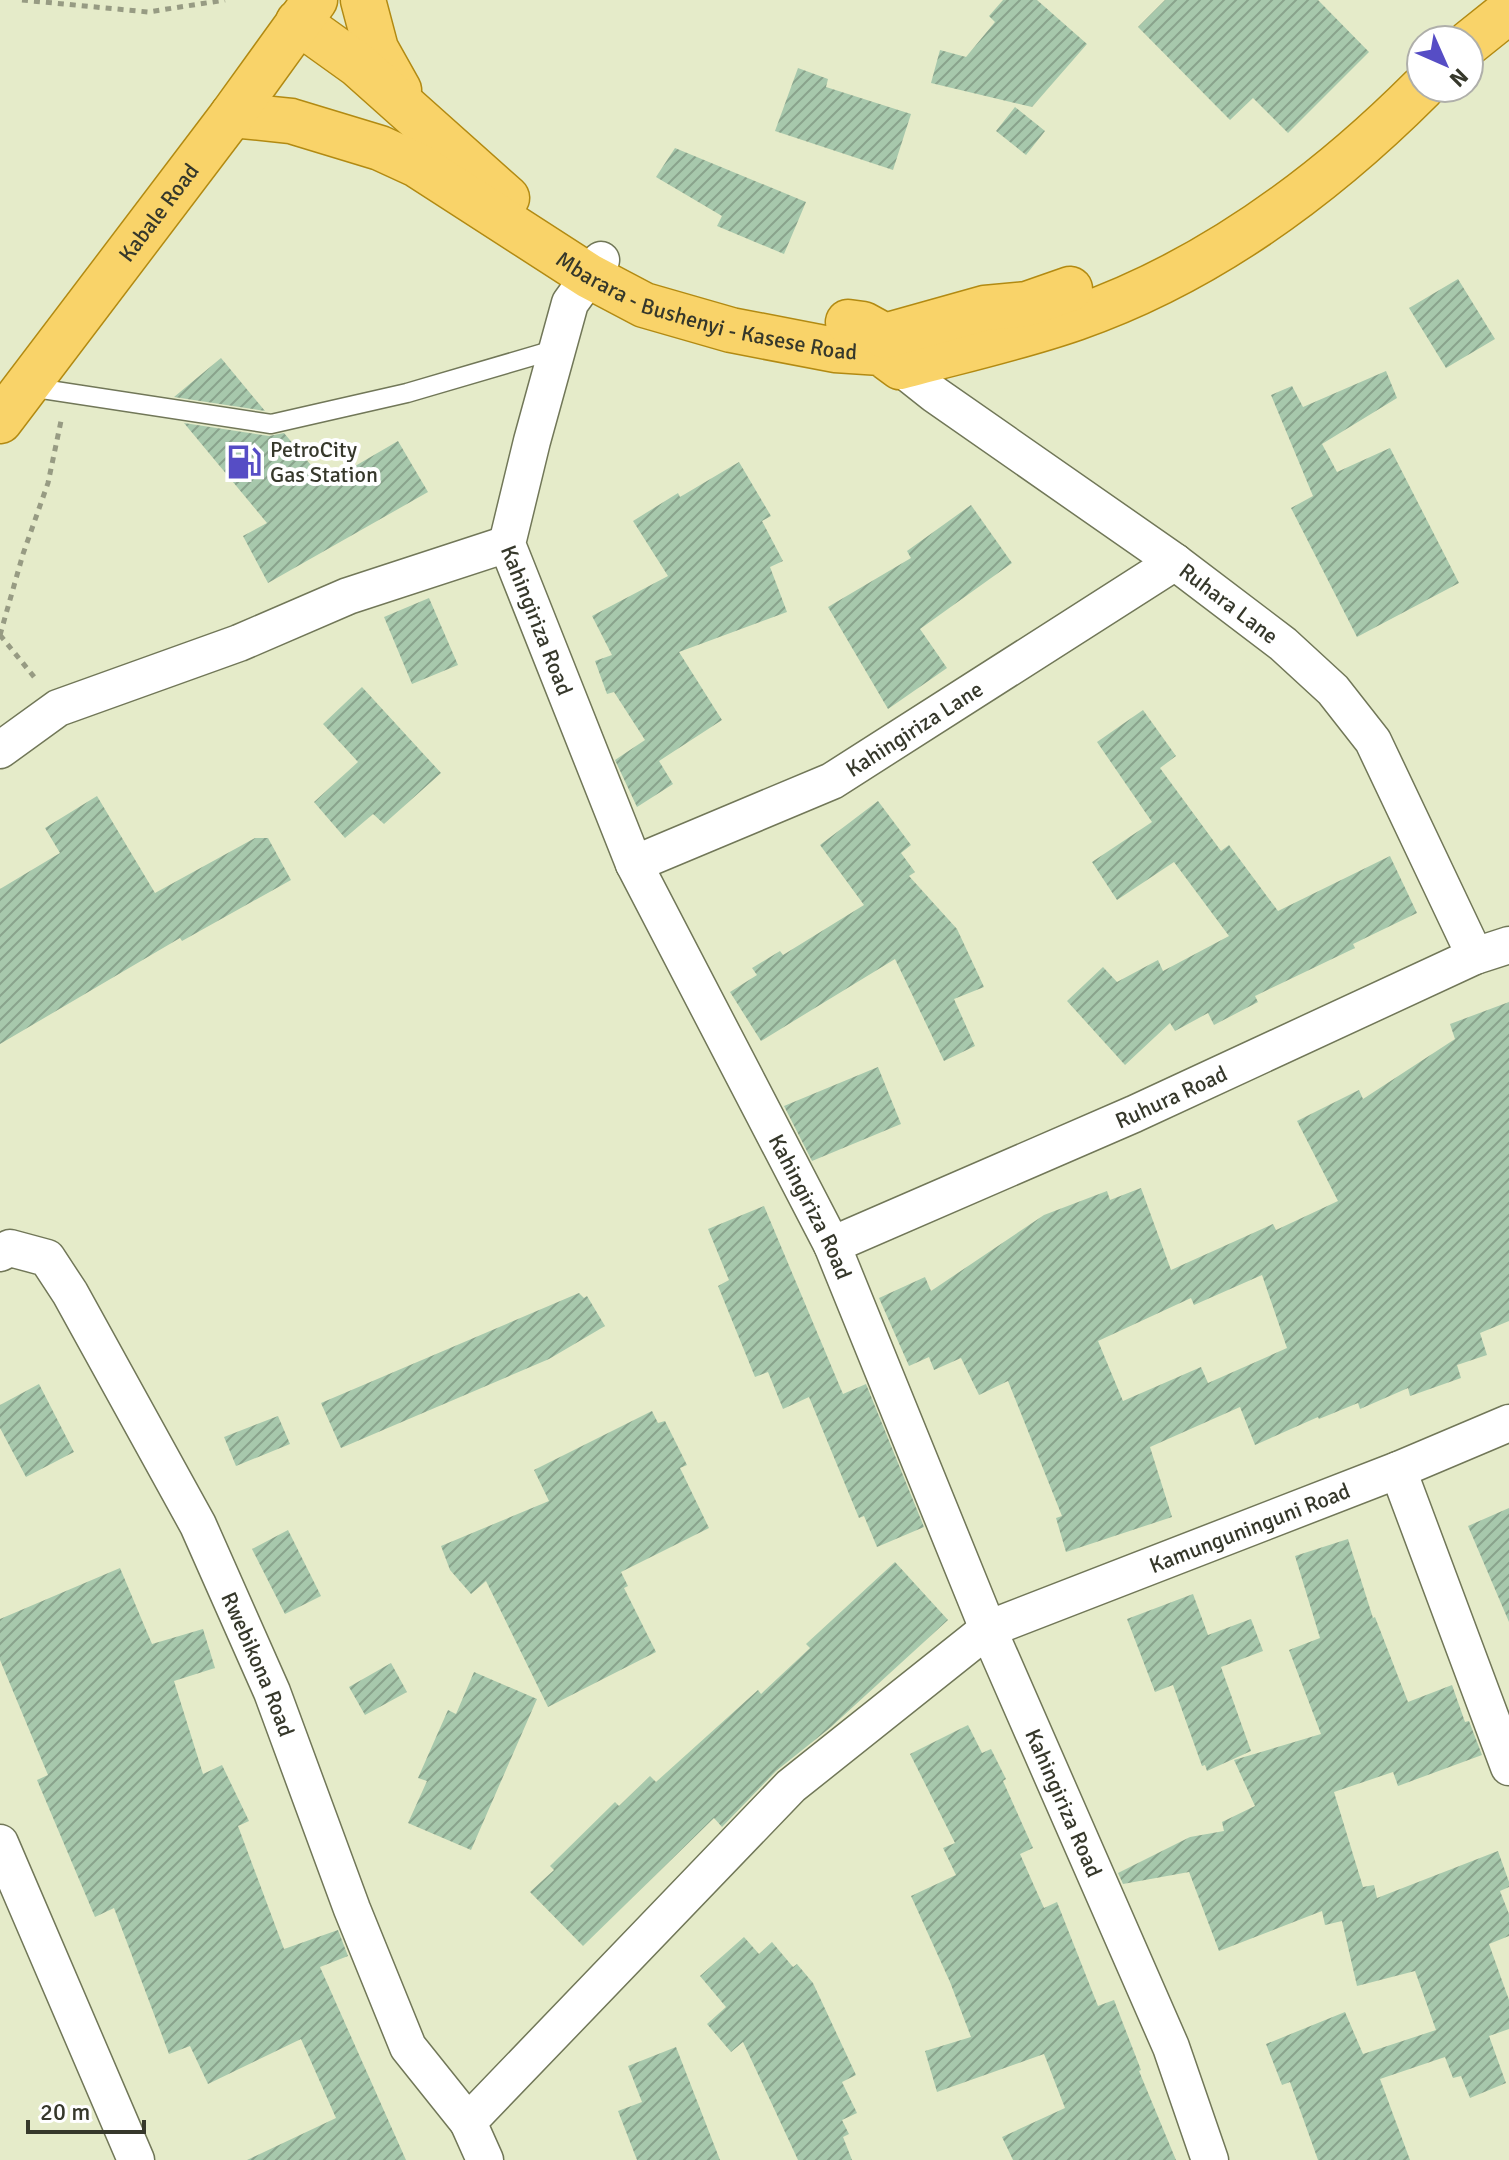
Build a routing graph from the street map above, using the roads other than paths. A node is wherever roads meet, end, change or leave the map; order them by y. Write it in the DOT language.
graph roads {
  1 [pos="363,0"];
  2 [pos="306,11"];
  3 [pos="1509,11"];
  4 [pos="1485,30"];
  5 [pos="1405,92"];
  6 [pos="1406,104"];
  7 [pos="232,115"];
  8 [pos="416,117"];
  9 [pos="595,268"];
  10 [pos="557,349"];
  11 [pos="893,351"];
  12 [pos="46,389"];
  13 [pos="0,421"];
  14 [pos="507,544"];
  15 [pos="1175,562"];
  16 [pos="0,750"];
  17 [pos="634,864"];
  18 [pos="1509,945"];
  19 [pos="1475,956"];
  20 [pos="832,1245"];
  21 [pos="0,1253"];
  22 [pos="1509,1423"];
  23 [pos="1398,1470"];
  24 [pos="988,1629"];
  25 [pos="1509,1767"];
  26 [pos="0,1843"];
  27 [pos="468,2122"];
  28 [pos="136,2160"];
  29 [pos="485,2160"];
  30 [pos="1210,2160"];
  1 -- 8 [label="main road"];
  2 -- 7 [label="main road, Kabale Road"];
  2 -- 8 [label="main road, Mbarara - Bushenyi - Kasese Road"];
  3 -- 4 [label="main road"];
  5 -- 11 [label="main road, Mbarara - Bushenyi - Kasese Road"];
  6 -- 11 [label="main road"];
  7 -- 9 [label="main road, Mbarara - Bushenyi - Kasese Road"];
  7 -- 12 [label="main road, Kabale Road"];
  8 -- 9 [label="main road, Mbarara - Bushenyi - Kasese Road"];
  9 -- 10 [label="street, Kahingiriza Road"];
  9 -- 11 [label="main road, Mbarara - Bushenyi - Kasese Road"];
  10 -- 12 [label="lane"];
  10 -- 14 [label="street, Kahingiriza Road"];
  11 -- 15 [label="street, Ruhara Lane"];
  12 -- 13 [label="main road, Kabale Road"];
  14 -- 16 [label="street"];
  14 -- 17 [label="street, Kahingiriza Road"];
  15 -- 17 [label="street, Kahingiriza Lane"];
  15 -- 19 [label="street, Ruhara Lane"];
  17 -- 20 [label="street, Kahingiriza Road"];
  18 -- 19 [label="street, Ruhura Road"];
  19 -- 20 [label="street, Ruhura Road"];
  20 -- 24 [label="street, Kahingiriza Road"];
  21 -- 27 [label="street, Rwebikona Road"];
  22 -- 23 [label="street, Kamunguninguni Road"];
  23 -- 24 [label="street, Kamunguninguni Road"];
  23 -- 25 [label="street"];
  24 -- 27 [label="street, Kamunguninguni Road"];
  24 -- 30 [label="street, Kahingiriza Road"];
  26 -- 28 [label="street"];
  27 -- 29 [label="street, Rwebikona Road"];
}
